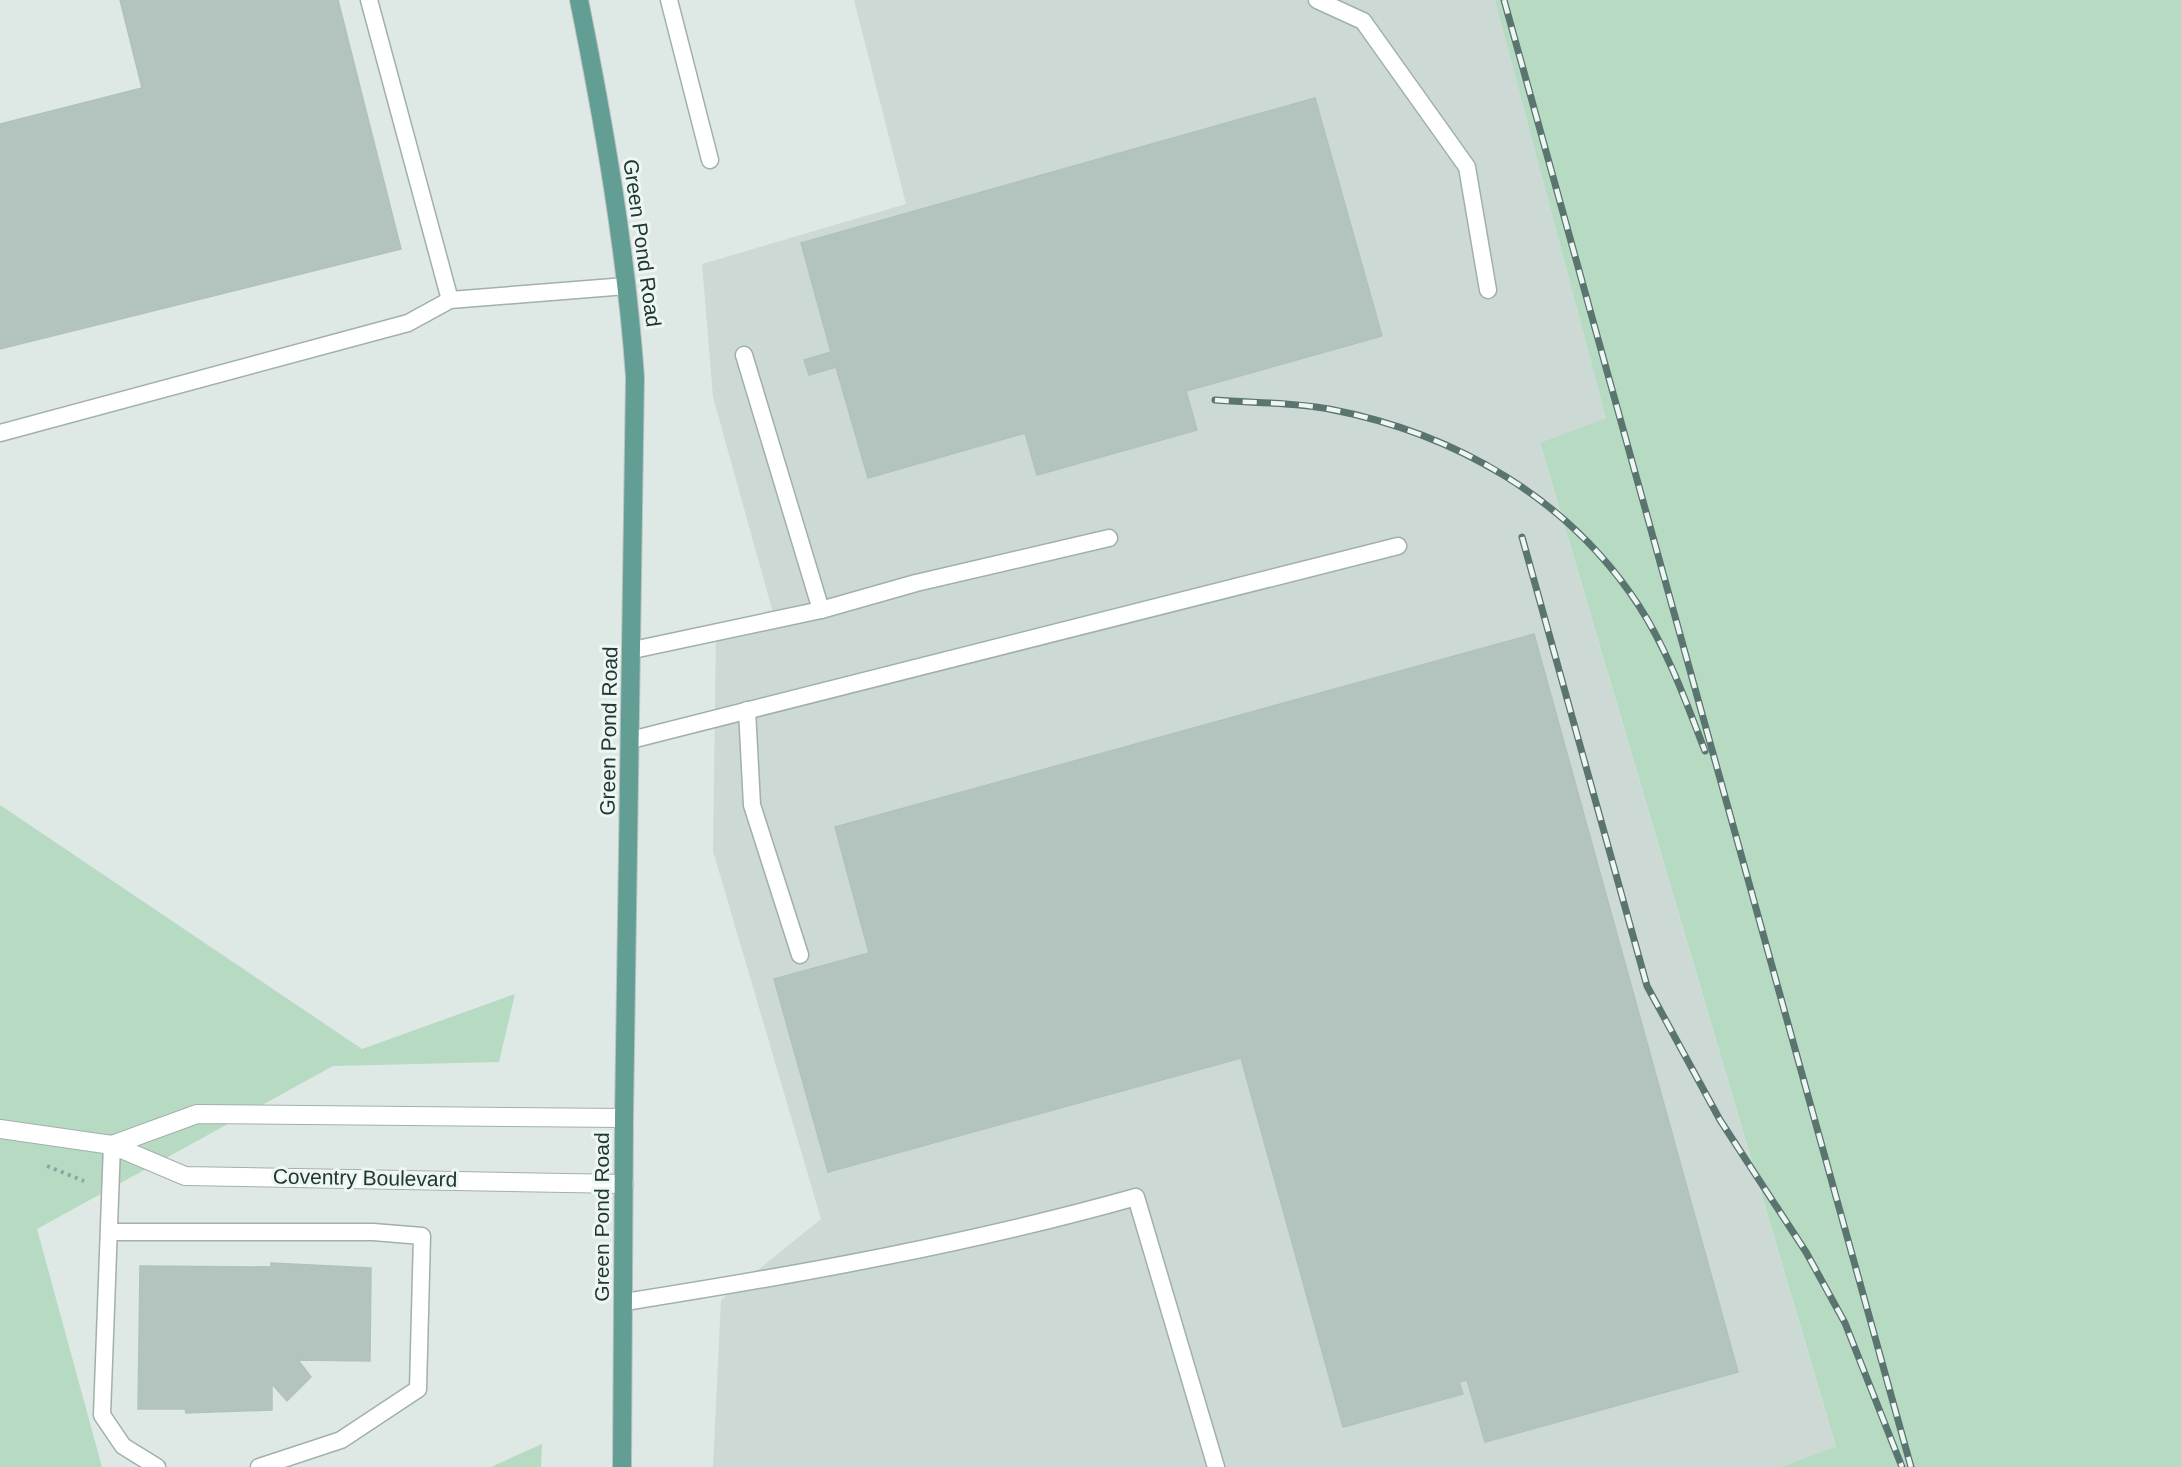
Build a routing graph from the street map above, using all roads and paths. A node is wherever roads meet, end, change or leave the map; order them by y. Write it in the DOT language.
graph roads {
  1 [pos="369,0"];
  2 [pos="579,0"];
  3 [pos="669,0"];
  4 [pos="1317,0"];
  5 [pos="710,160"];
  6 [pos="626,286"];
  7 [pos="1488,290"];
  8 [pos="450,300"];
  9 [pos="744,355"];
  10 [pos="0,433"];
  11 [pos="1109,537"];
  12 [pos="1398,546"];
  13 [pos="821,610"];
  14 [pos="633,650"];
  15 [pos="747,710"];
  16 [pos="631,740"];
  17 [pos="800,955"];
  18 [pos="624,1118"];
  19 [pos="0,1129"];
  20 [pos="112,1145"];
  21 [pos="624,1184"];
  22 [pos="111,1232"];
  23 [pos="625,1302"];
  24 [pos="157,1467"];
  25 [pos="259,1467"];
  26 [pos="622,1467"];
  27 [pos="1216,1467"];
  1 -- 8 [label="lane"];
  2 -- 6 [label="main road, Green Pond Road"];
  3 -- 5 [label="lane"];
  4 -- 7 [label="lane"];
  6 -- 8 [label="lane"];
  6 -- 14 [label="main road, Green Pond Road"];
  8 -- 10 [label="lane"];
  9 -- 13 [label="lane"];
  11 -- 13 [label="lane"];
  12 -- 15 [label="lane"];
  13 -- 14 [label="lane"];
  14 -- 16 [label="main road, Green Pond Road"];
  15 -- 16 [label="lane"];
  15 -- 17 [label="lane"];
  16 -- 18 [label="main road, Green Pond Road"];
  18 -- 20 [label="street, Coventry Boulevard"];
  18 -- 21 [label="main road, Green Pond Road"];
  19 -- 20 [label="street, Coventry Boulevard"];
  20 -- 21 [label="street, Coventry Boulevard"];
  20 -- 22 [label="lane"];
  21 -- 23 [label="main road, Green Pond Road"];
  22 -- 24 [label="lane"];
  22 -- 25 [label="lane"];
  23 -- 26 [label="main road, Green Pond Road"];
  23 -- 27 [label="lane"];
}
